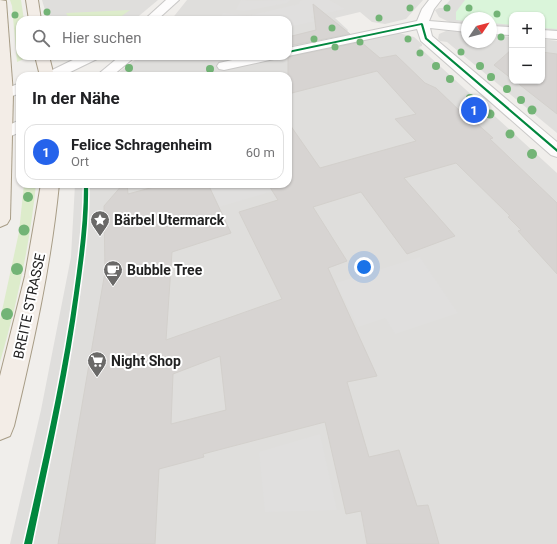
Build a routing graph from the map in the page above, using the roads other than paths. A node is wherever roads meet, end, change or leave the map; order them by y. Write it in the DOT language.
graph roads {
  1 [pos="32,0"];
  2 [pos="173,0"];
  3 [pos="435,0"];
  4 [pos="0,1"];
  5 [pos="34,16"];
  6 [pos="156,16"];
  7 [pos="422,24"];
  8 [pos="461,27"];
  9 [pos="497,30"];
  10 [pos="509,31"];
  11 [pos="545,34"];
  12 [pos="557,35"];
  13 [pos="292,51"];
  14 [pos="43,60"];
  15 [pos="84,60"];
  16 [pos="123,60"];
  17 [pos="251,60"];
  18 [pos="224,66"];
  19 [pos="46,72"];
  20 [pos="59,72"];
  21 [pos="108,72"];
  22 [pos="8,93"];
  23 [pos="16,127"];
  24 [pos="1,135"];
  25 [pos="557,151"];
  26 [pos="50,188"];
  27 [pos="0,219"];
  28 [pos="0,426"];
  1 -- 5 [label="main road"];
  2 -- 6 [label="street"];
  3 -- 7 [label="street"];
  4 -- 22 [label="main road"];
  7 -- 8 [label="street"];
  7 -- 13 [label="street"];
  7 -- 25 [label="street"];
  9 -- 10 [label="street"];
  11 -- 12 [label="street"];
  14 -- 19 [label="main road"];
  15 -- 20 [label="street"];
  16 -- 21 [label="street"];
  17 -- 18 [label="street"];
  22 -- 24 [label="main road"];
  23 -- 24 [label="street"];
  24 -- 27 [label="main road"];
  26 -- 28 [label="main road, BREITE STRASSE"];
}
